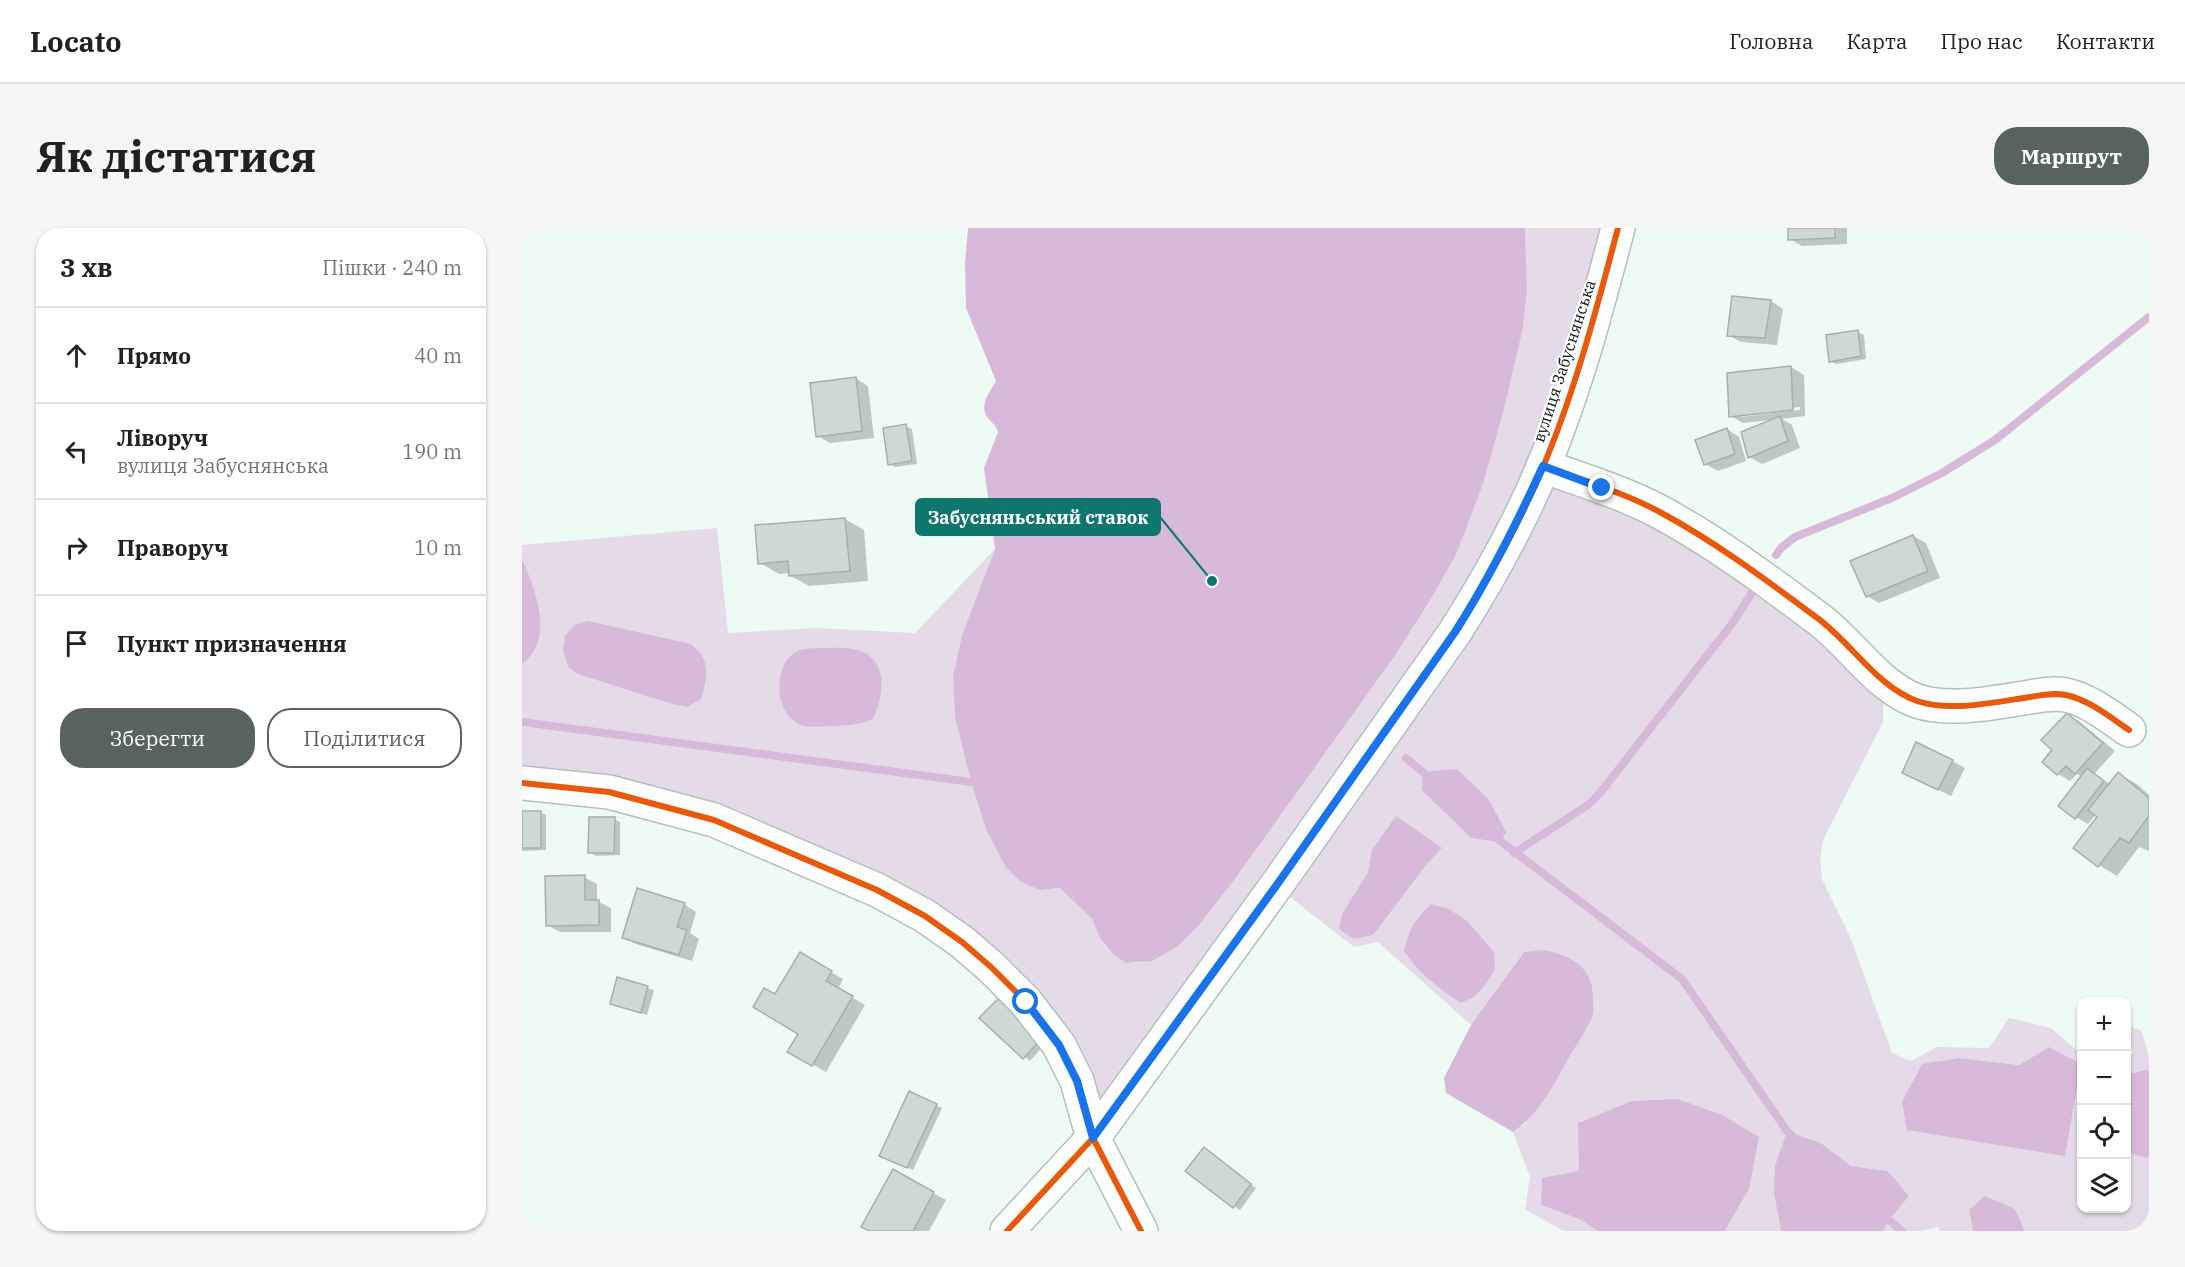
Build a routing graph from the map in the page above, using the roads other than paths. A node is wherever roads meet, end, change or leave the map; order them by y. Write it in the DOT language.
graph roads {
  1 [pos="1618,228"];
  2 [pos="1543,466"];
  3 [pos="2129,730"];
  4 [pos="522,783"];
  5 [pos="1093,1138"];
  6 [pos="1007,1231"];
  7 [pos="1141,1231"];
  1 -- 2 [label="street, вулиця Забуснянська"];
  2 -- 3 [label="street"];
  2 -- 5 [label="street, вулиця Забуснянська"];
  4 -- 5 [label="street"];
  5 -- 6 [label="street, вулиця Забуснянська"];
  5 -- 7 [label="street"];
}
